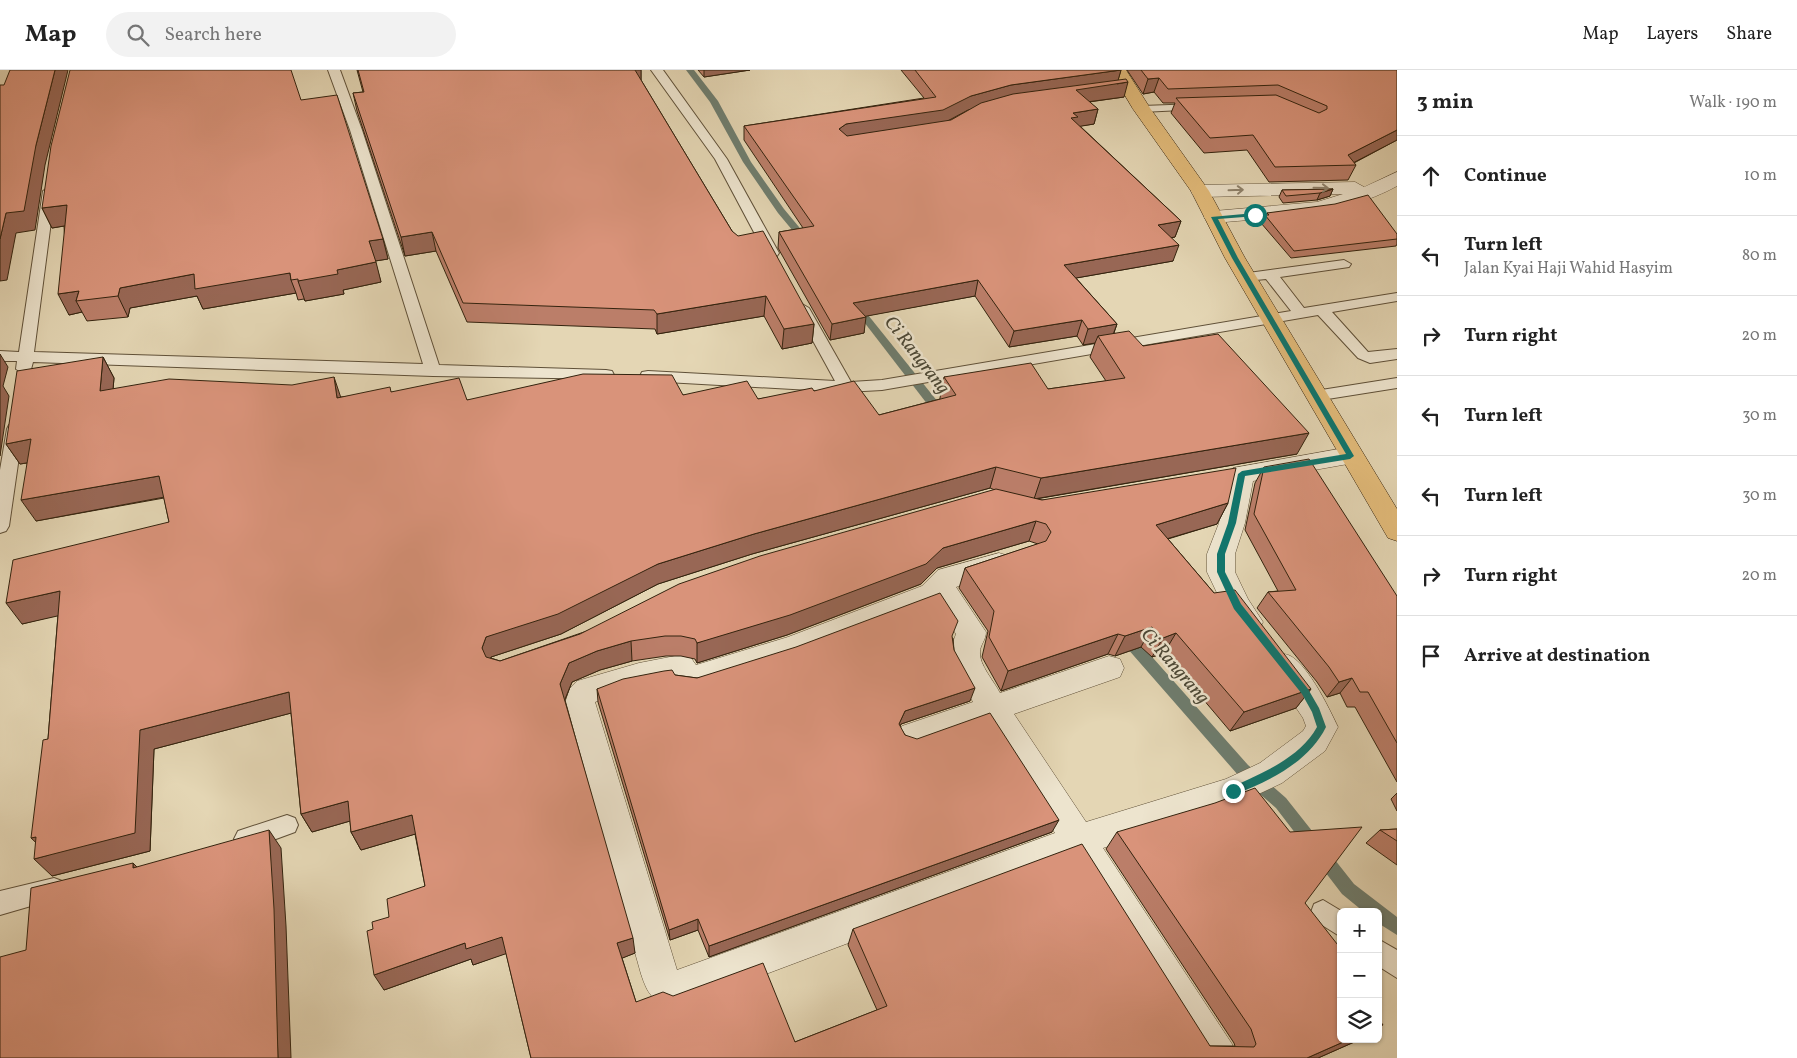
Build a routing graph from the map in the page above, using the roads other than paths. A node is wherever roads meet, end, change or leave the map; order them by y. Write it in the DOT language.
graph roads {
  1 [pos="334,70"];
  2 [pos="657,70"];
  3 [pos="1122,82"];
  4 [pos="1210,106"];
  5 [pos="1142,109"];
  6 [pos="51,175"];
  7 [pos="1397,178"];
  8 [pos="1377,188"];
  9 [pos="1200,191"];
  10 [pos="1214,217"];
  11 [pos="1344,264"];
  12 [pos="781,269"];
  13 [pos="1270,274"];
  14 [pos="1246,277"];
  15 [pos="795,294"];
  16 [pos="1397,297"];
  17 [pos="1323,311"];
  18 [pos="1301,314"];
  19 [pos="1271,318"];
  20 [pos="1397,354"];
  21 [pos="0,356"];
  22 [pos="26,357"];
  23 [pos="433,371"];
  24 [pos="1397,383"];
  25 [pos="22,385"];
  26 [pos="846,387"];
  27 [pos="1314,396"];
  28 [pos="17,414"];
  29 [pos="1350,456"];
  30 [pos="1242,474"];
  31 [pos="1214,479"];
  32 [pos="0,526"];
  33 [pos="1397,531"];
  34 [pos="1028,553"];
  35 [pos="939,585"];
  36 [pos="1109,668"];
  37 [pos="993,708"];
  38 [pos="913,736"];
  39 [pos="287,824"];
  40 [pos="1079,840"];
  41 [pos="221,846"];
  42 [pos="77,883"];
  43 [pos="0,903"];
  44 [pos="1381,953"];
  45 [pos="1397,964"];
  46 [pos="1218,1058"];
  1 -- 23 [label="lane"];
  2 -- 12 [label="lane"];
  3 -- 5 [label="main road"];
  4 -- 5 [label="lane"];
  5 -- 9 [label="main road"];
  6 -- 22 [label="lane"];
  7 -- 8 [label="street"];
  9 -- 8 [label="street, one-way"];
  8 -- 10 [label="street"];
  9 -- 10 [label="main road"];
  10 -- 14 [label="main road"];
  11 -- 13 [label="lane"];
  13 -- 14 [label="lane"];
  13 -- 18 [label="lane"];
  14 -- 19 [label="main road"];
  15 -- 26 [label="lane"];
  16 -- 17 [label="lane"];
  17 -- 18 [label="lane"];
  17 -- 20 [label="lane"];
  18 -- 19 [label="lane"];
  19 -- 26 [label="lane"];
  19 -- 27 [label="main road"];
  21 -- 22 [label="lane"];
  22 -- 23 [label="lane"];
  22 -- 25 [label="lane"];
  23 -- 26 [label="lane"];
  24 -- 27 [label="lane"];
  27 -- 29 [label="main road"];
  28 -- 32 [label="lane"];
  29 -- 30 [label="street"];
  29 -- 33 [label="main road"];
  30 -- 31 [label="street"];
  30 -- 40 [label="street"];
  34 -- 35 [label="street"];
  35 -- 37 [label="street"];
  35 -- 40 [label="street"];
  36 -- 37 [label="street"];
  37 -- 38 [label="street"];
  37 -- 40 [label="street"];
  39 -- 41 [label="lane"];
  40 -- 46 [label="street"];
  42 -- 43 [label="lane"];
  44 -- 45 [label="lane"];
}
